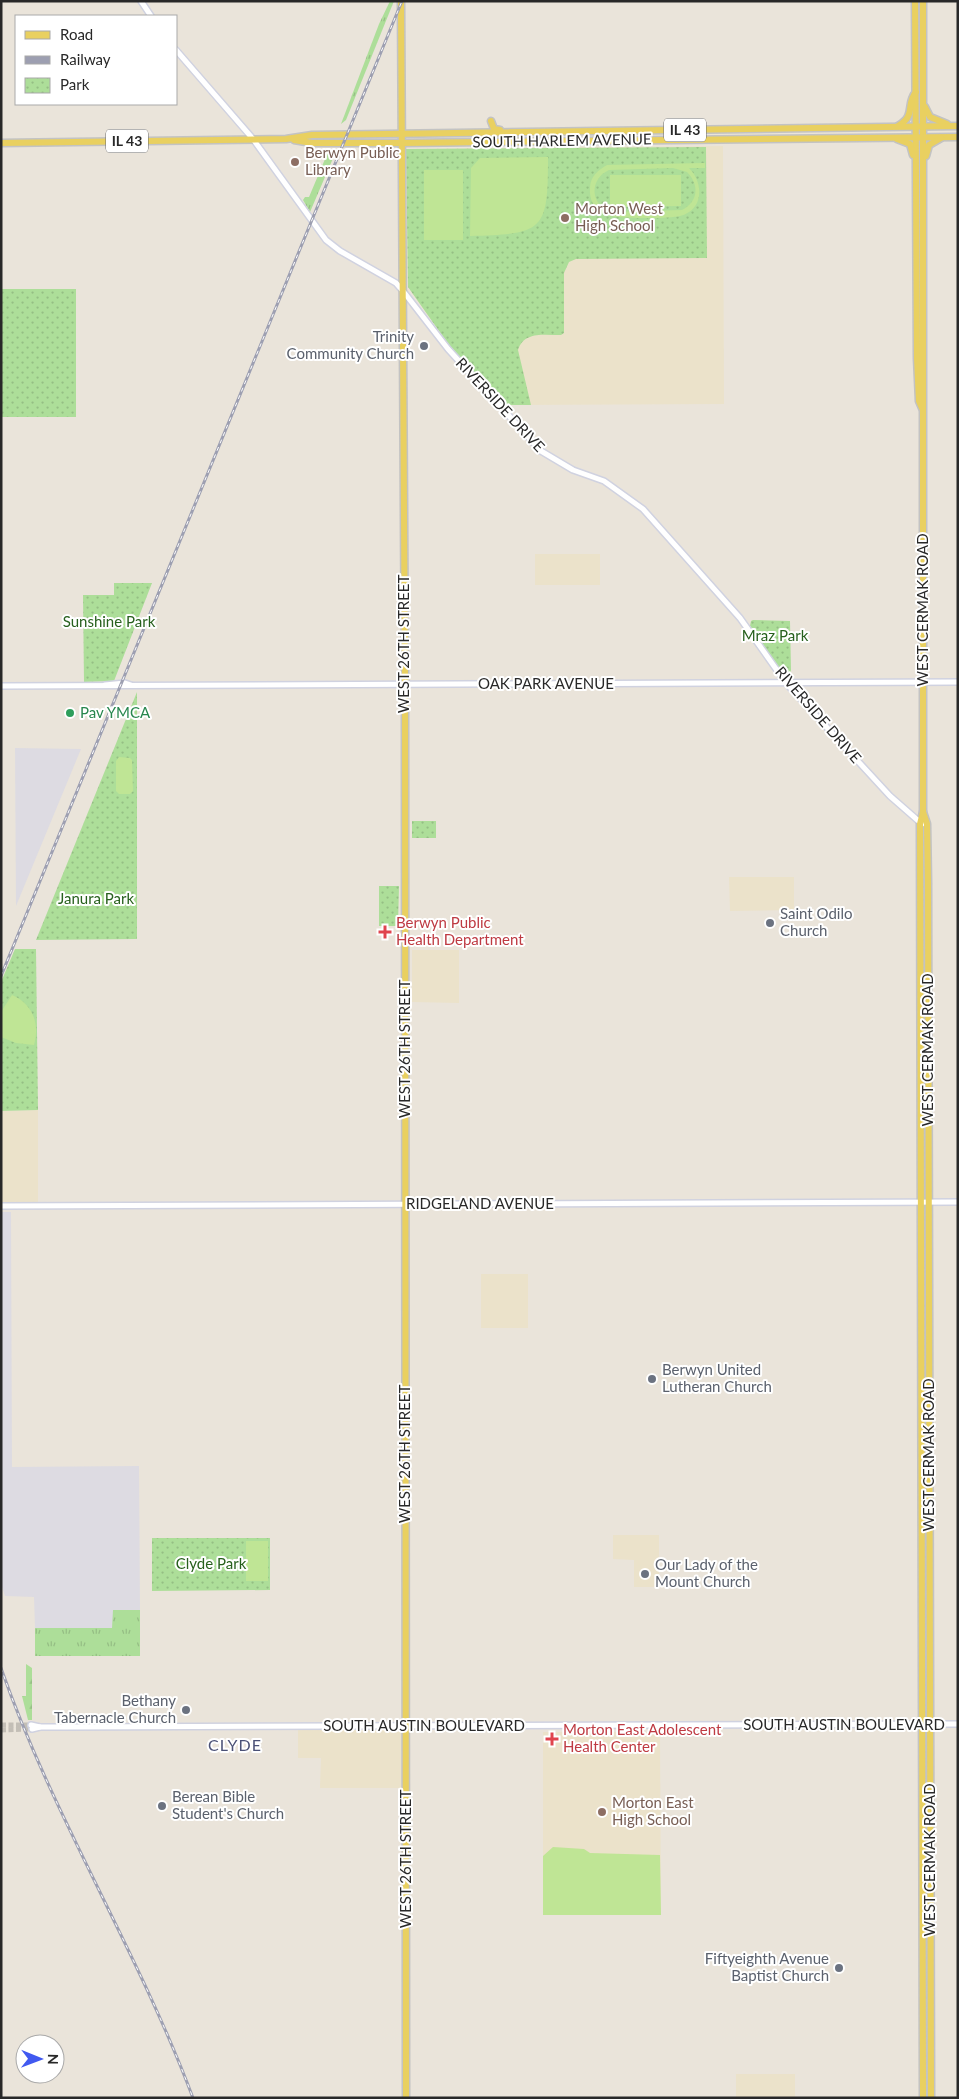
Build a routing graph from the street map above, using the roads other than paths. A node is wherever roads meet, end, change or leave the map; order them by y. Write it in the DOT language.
graph roads {
  1 [pos="141,1"];
  2 [pos="401,1"];
  3 [pos="916,1"];
  4 [pos="923,1"];
  5 [pos="151,15"];
  6 [pos="178,52"];
  7 [pos="916,92"];
  8 [pos="923,99"];
  9 [pos="920,126"];
  10 [pos="957,126"];
  11 [pos="897,127"];
  12 [pos="521,133"];
  13 [pos="471,134"];
  14 [pos="401,135"];
  15 [pos="919,137"];
  16 [pos="942,137"];
  17 [pos="958,137"];
  18 [pos="893,138"];
  19 [pos="253,139"];
  20 [pos="286,139"];
  21 [pos="1,142"];
  22 [pos="401,143"];
  23 [pos="920,168"];
  24 [pos="404,291"];
  25 [pos="923,682"];
  26 [pos="958,682"];
  27 [pos="786,683"];
  28 [pos="405,685"];
  29 [pos="1,686"];
  30 [pos="923,824"];
  31 [pos="921,1202"];
  32 [pos="929,1202"];
  33 [pos="958,1202"];
  34 [pos="405,1204"];
  35 [pos="1,1206"];
  36 [pos="926,1724"];
  37 [pos="958,1724"];
  38 [pos="405,1726"];
  39 [pos="32,1727"];
  40 [pos="406,2098"];
  41 [pos="923,2098"];
  42 [pos="930,2098"];
  1 -- 5 [label="street"];
  2 -- 14 [label="main road, WEST 26TH STREET"];
  3 -- 7 [label="main road"];
  4 -- 8 [label="main road"];
  6 -- 19 [label="street, RIVERSIDE DRIVE"];
  7 -- 9 [label="main road"];
  7 -- 11 [label="main road"];
  8 -- 9 [label="main road"];
  8 -- 10 [label="main road"];
  9 -- 10 [label="main road, SOUTH HARLEM AVENUE / IL 43"];
  9 -- 11 [label="main road, SOUTH HARLEM AVENUE / IL 43"];
  9 -- 15 [label="main road, WEST CERMAK ROAD"];
  11 -- 12 [label="main road, SOUTH HARLEM AVENUE / IL 43"];
  12 -- 13 [label="main road, SOUTH HARLEM AVENUE / IL 43"];
  12 -- 13 [label="main road"];
  13 -- 14 [label="main road, SOUTH HARLEM AVENUE / IL 43"];
  14 -- 20 [label="main road, SOUTH HARLEM AVENUE / IL 43"];
  14 -- 22 [label="main road, WEST 26TH STREET"];
  15 -- 16 [label="main road, SOUTH HARLEM AVENUE / IL 43"];
  15 -- 18 [label="main road, SOUTH HARLEM AVENUE / IL 43"];
  15 -- 23 [label="main road, WEST CERMAK ROAD"];
  16 -- 17 [label="main road, SOUTH HARLEM AVENUE / IL 43"];
  16 -- 23 [label="main road"];
  18 -- 22 [label="main road, SOUTH HARLEM AVENUE / IL 43"];
  18 -- 23 [label="main road"];
  19 -- 20 [label="main road, SOUTH HARLEM AVENUE / IL 43"];
  19 -- 21 [label="main road, SOUTH HARLEM AVENUE / IL 43"];
  19 -- 24 [label="street, RIVERSIDE DRIVE"];
  20 -- 22 [label="main road, SOUTH HARLEM AVENUE / IL 43"];
  22 -- 24 [label="main road, WEST 26TH STREET"];
  23 -- 25 [label="main road, WEST CERMAK ROAD"];
  24 -- 27 [label="street, RIVERSIDE DRIVE"];
  24 -- 28 [label="main road, WEST 26TH STREET"];
  25 -- 26 [label="street, OAK PARK AVENUE"];
  25 -- 27 [label="street, OAK PARK AVENUE"];
  25 -- 30 [label="main road, WEST CERMAK ROAD"];
  27 -- 28 [label="street, OAK PARK AVENUE"];
  27 -- 30 [label="street, RIVERSIDE DRIVE"];
  28 -- 29 [label="street, OAK PARK AVENUE"];
  28 -- 34 [label="main road, WEST 26TH STREET"];
  30 -- 31 [label="main road, WEST CERMAK ROAD"];
  30 -- 32 [label="main road, WEST CERMAK ROAD"];
  31 -- 32 [label="street, RIDGELAND AVENUE"];
  31 -- 34 [label="street, RIDGELAND AVENUE"];
  31 -- 36 [label="main road, WEST CERMAK ROAD"];
  32 -- 33 [label="street, RIDGELAND AVENUE"];
  32 -- 36 [label="main road, WEST CERMAK ROAD"];
  34 -- 35 [label="street, RIDGELAND AVENUE"];
  34 -- 38 [label="main road, WEST 26TH STREET"];
  36 -- 37 [label="street, SOUTH AUSTIN BOULEVARD"];
  36 -- 38 [label="street, SOUTH AUSTIN BOULEVARD"];
  36 -- 41 [label="main road, WEST CERMAK ROAD"];
  36 -- 42 [label="main road, WEST CERMAK ROAD"];
  38 -- 39 [label="street, SOUTH AUSTIN BOULEVARD"];
  38 -- 40 [label="main road, WEST 26TH STREET"];
}
